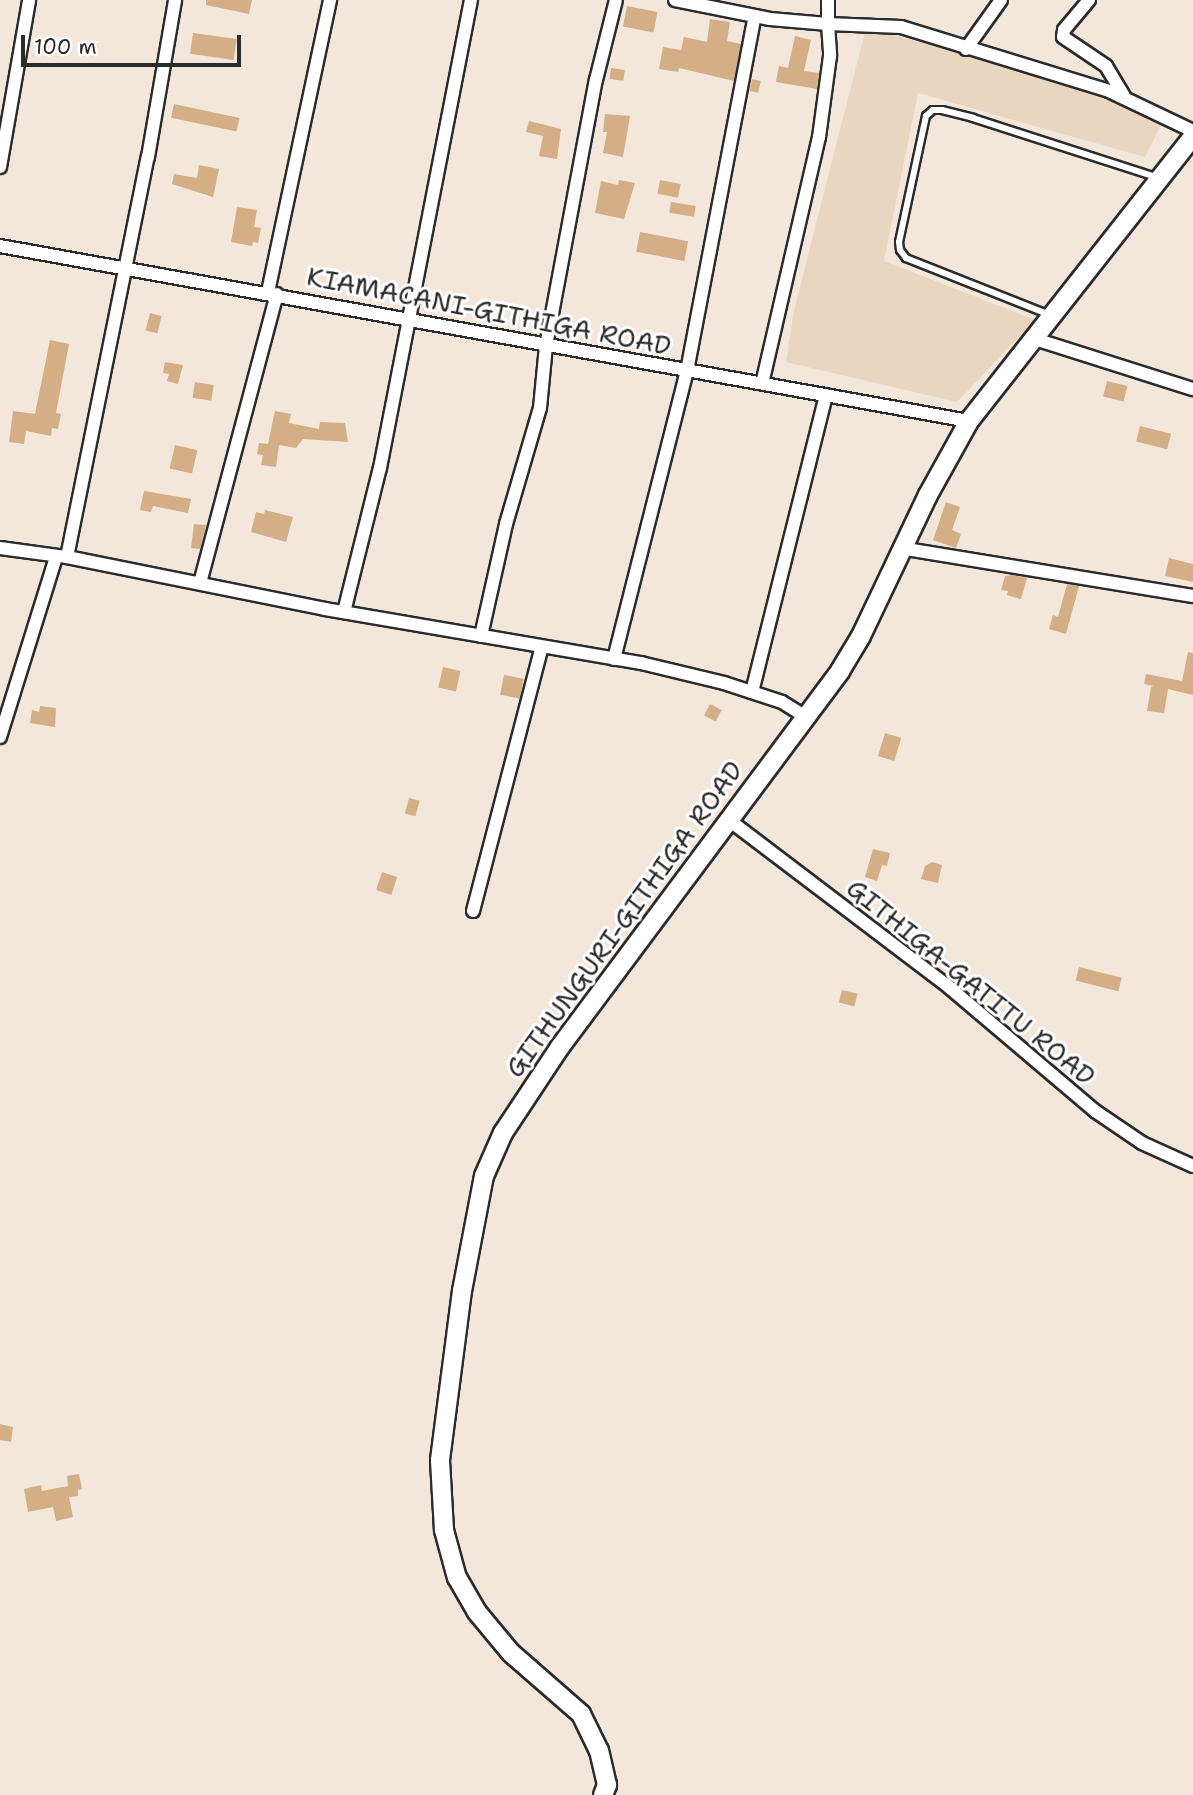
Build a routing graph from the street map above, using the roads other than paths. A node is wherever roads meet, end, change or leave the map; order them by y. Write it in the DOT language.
graph roads {
  1 [pos="29,0"];
  2 [pos="175,0"];
  3 [pos="330,0"];
  4 [pos="471,0"];
  5 [pos="616,0"];
  6 [pos="675,0"];
  7 [pos="828,0"];
  8 [pos="1000,0"];
  9 [pos="1089,0"];
  10 [pos="755,16"];
  11 [pos="828,24"];
  12 [pos="966,49"];
  13 [pos="1124,96"];
  14 [pos="1193,133"];
  15 [pos="0,167"];
  16 [pos="1159,178"];
  17 [pos="0,246"];
  18 [pos="126,268"];
  19 [pos="272,293"];
  20 [pos="1050,315"];
  21 [pos="406,321"];
  22 [pos="1032,338"];
  23 [pos="546,346"];
  24 [pos="687,371"];
  25 [pos="762,384"];
  26 [pos="1193,389"];
  27 [pos="825,395"];
  28 [pos="969,421"];
  29 [pos="0,548"];
  30 [pos="900,548"];
  31 [pos="61,557"];
  32 [pos="200,583"];
  33 [pos="1193,596"];
  34 [pos="344,612"];
  35 [pos="481,636"];
  36 [pos="542,647"];
  37 [pos="614,659"];
  38 [pos="752,692"];
  39 [pos="806,717"];
  40 [pos="0,737"];
  41 [pos="729,820"];
  42 [pos="473,911"];
  43 [pos="1193,1166"];
  44 [pos="603,1795"];
  1 -- 15 [label="street"];
  2 -- 18 [label="street"];
  3 -- 19 [label="street"];
  4 -- 21 [label="street"];
  5 -- 23 [label="street"];
  6 -- 10 [label="street"];
  7 -- 11 [label="street"];
  8 -- 12 [label="street"];
  9 -- 13 [label="street"];
  10 -- 11 [label="street"];
  10 -- 24 [label="street"];
  11 -- 12 [label="street"];
  11 -- 25 [label="street"];
  12 -- 13 [label="street"];
  13 -- 14 [label="street"];
  14 -- 16 [label="street, GITHUNGURI-GITHIGA ROAD"];
  16 -- 20 [label="street, GITHUNGURI-GITHIGA ROAD"];
  16 -- 20 [label="lane"];
  17 -- 18 [label="street, KIAMACANI-GITHIGA ROAD"];
  18 -- 19 [label="street, KIAMACANI-GITHIGA ROAD"];
  18 -- 31 [label="street"];
  19 -- 21 [label="street, KIAMACANI-GITHIGA ROAD"];
  19 -- 32 [label="street"];
  20 -- 22 [label="street, GITHUNGURI-GITHIGA ROAD"];
  21 -- 23 [label="street, KIAMACANI-GITHIGA ROAD"];
  21 -- 34 [label="street"];
  22 -- 26 [label="street"];
  22 -- 28 [label="street, GITHUNGURI-GITHIGA ROAD"];
  23 -- 24 [label="street, KIAMACANI-GITHIGA ROAD"];
  23 -- 35 [label="street"];
  24 -- 25 [label="street, KIAMACANI-GITHIGA ROAD"];
  24 -- 37 [label="street"];
  25 -- 27 [label="street, KIAMACANI-GITHIGA ROAD"];
  27 -- 28 [label="street, KIAMACANI-GITHIGA ROAD"];
  27 -- 38 [label="street"];
  28 -- 30 [label="street, GITHUNGURI-GITHIGA ROAD"];
  29 -- 31 [label="street"];
  30 -- 33 [label="street"];
  30 -- 39 [label="street, GITHUNGURI-GITHIGA ROAD"];
  31 -- 32 [label="street"];
  31 -- 40 [label="street"];
  32 -- 34 [label="street"];
  34 -- 35 [label="street"];
  35 -- 36 [label="street"];
  36 -- 37 [label="street"];
  36 -- 42 [label="street"];
  37 -- 38 [label="street"];
  38 -- 39 [label="street"];
  39 -- 41 [label="street, GITHUNGURI-GITHIGA ROAD"];
  41 -- 43 [label="street, GITHIGA-GATITU ROAD"];
  41 -- 44 [label="street, GITHUNGURI-GITHIGA ROAD"];
}
